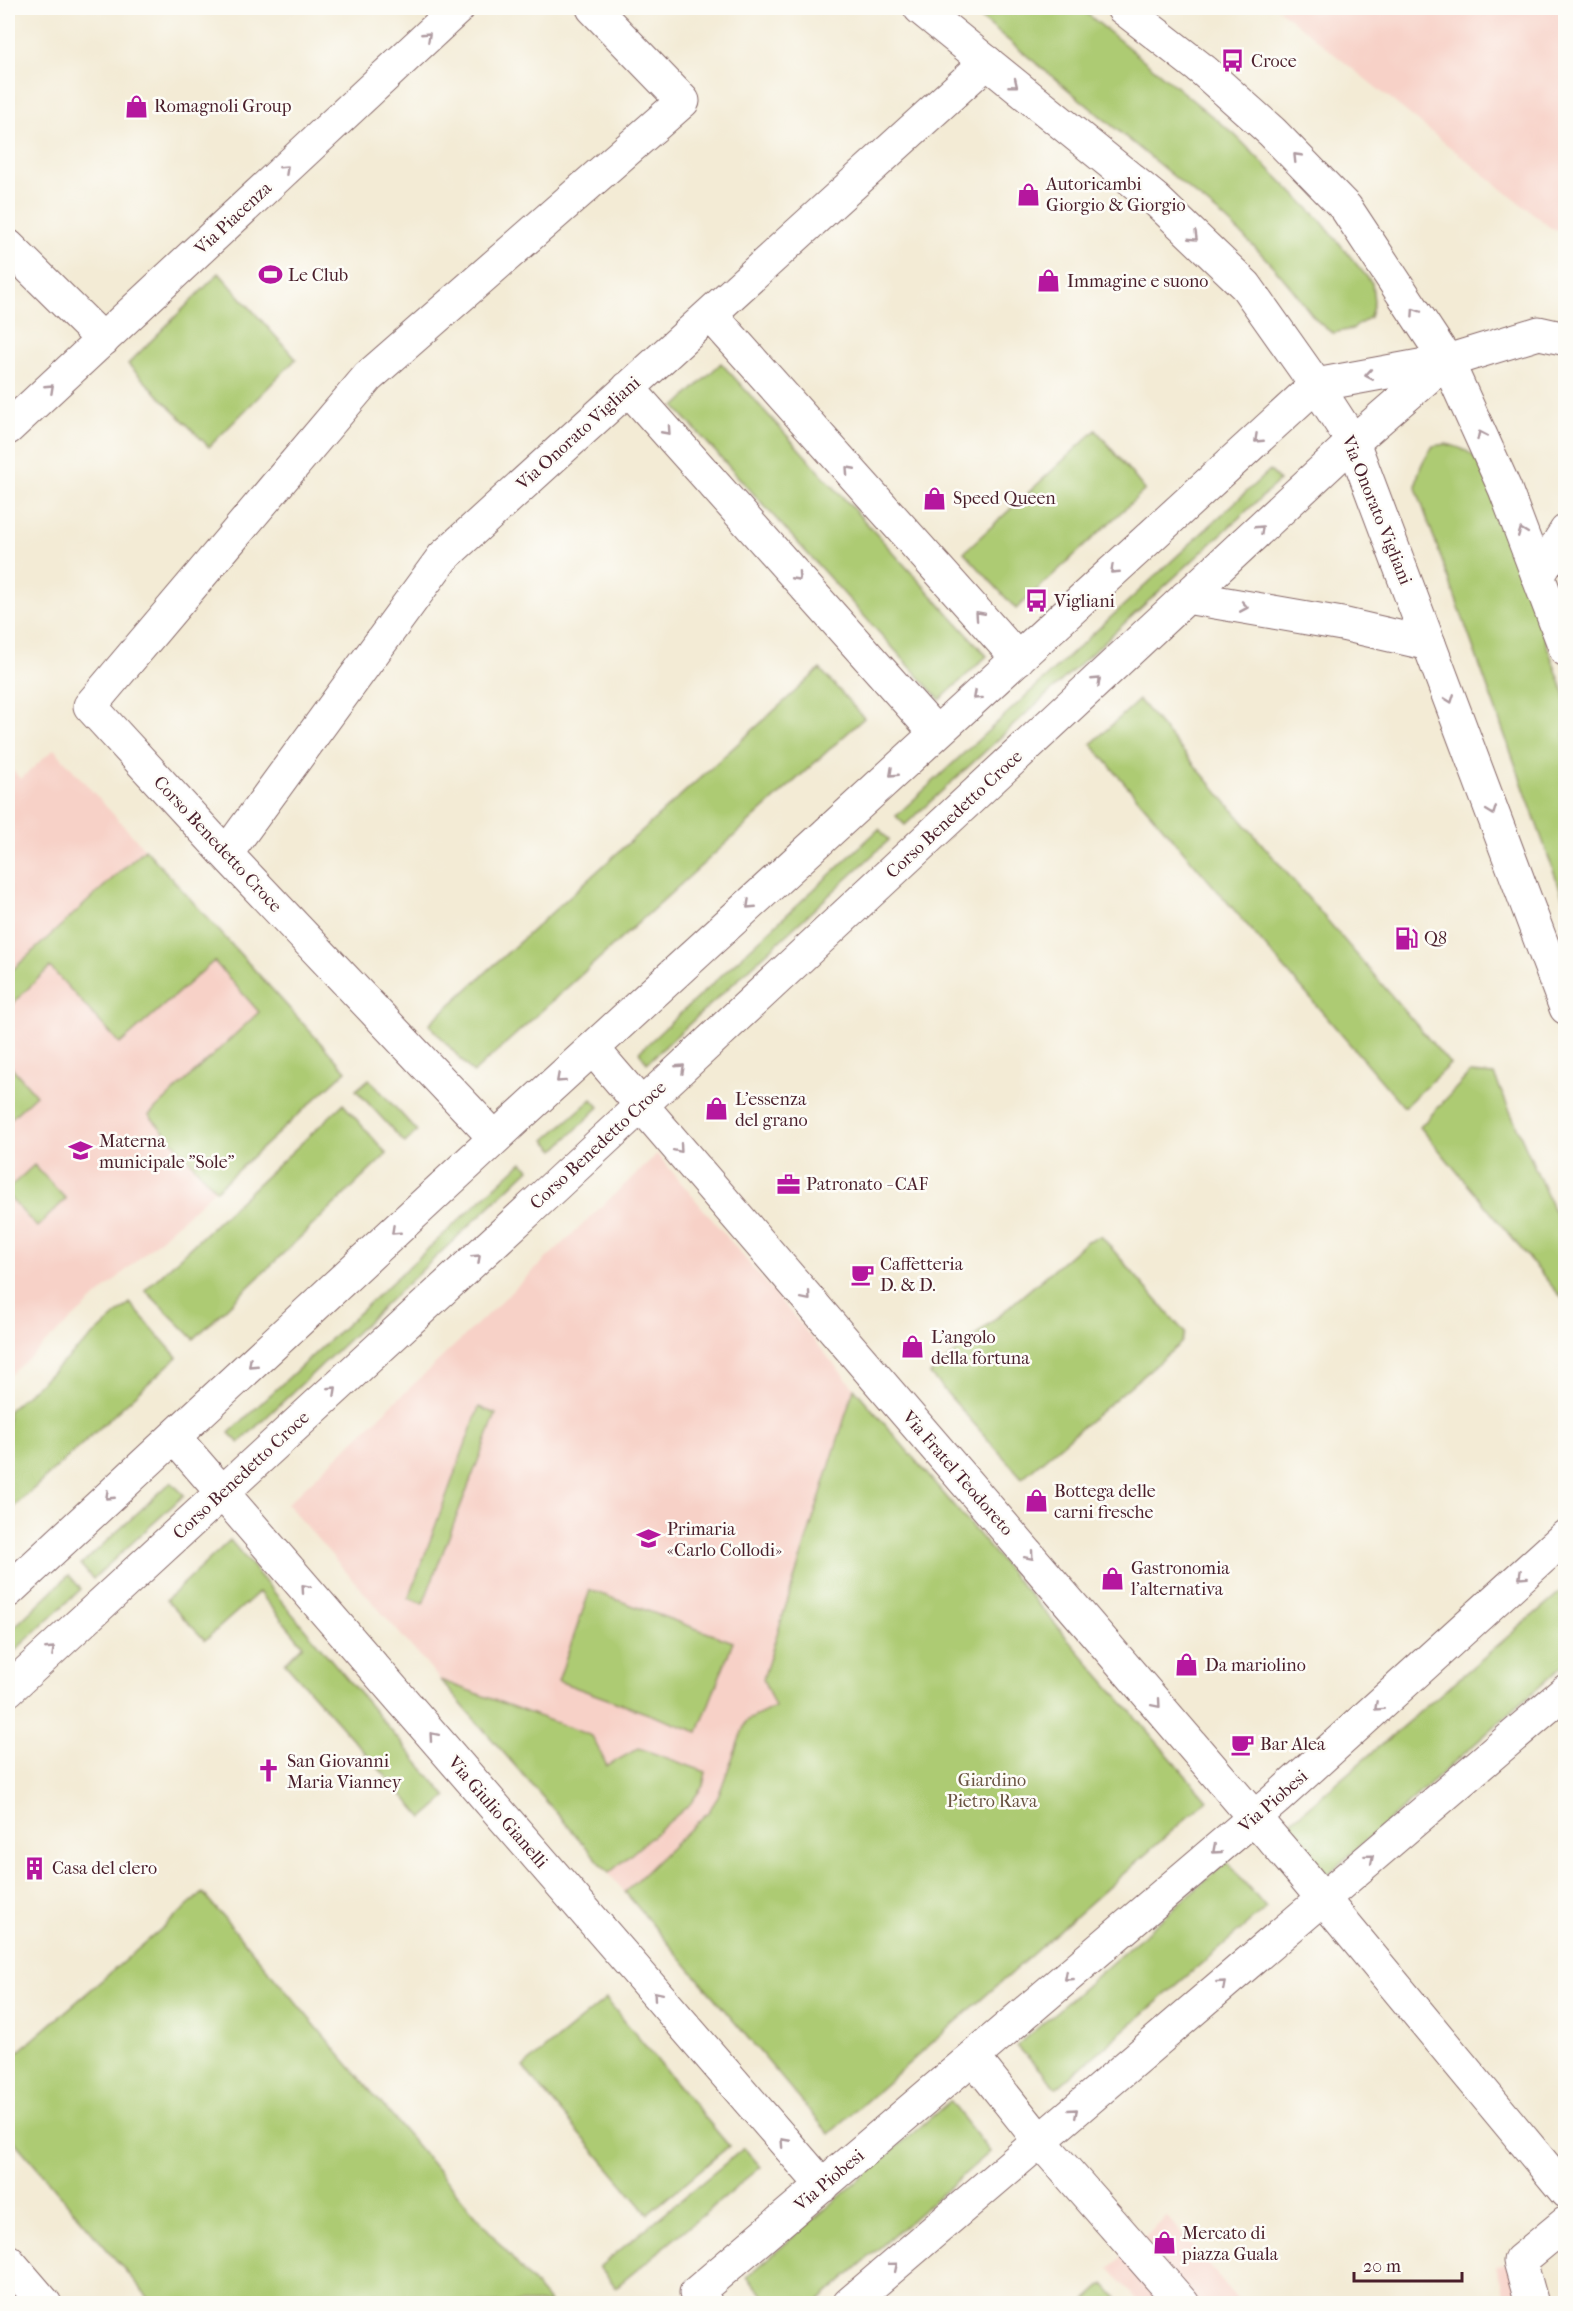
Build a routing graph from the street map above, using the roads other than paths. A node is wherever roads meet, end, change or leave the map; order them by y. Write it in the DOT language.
graph roads {
  1 [pos="458,8"];
  2 [pos="592,8"];
  3 [pos="920,8"];
  4 [pos="1123,8"];
  5 [pos="987,62"];
  6 [pos="8,246"];
  7 [pos="710,314"];
  8 [pos="1566,339"];
  9 [pos="103,340"];
  10 [pos="1447,361"];
  11 [pos="1316,385"];
  12 [pos="628,388"];
  13 [pos="8,428"];
  14 [pos="1353,442"];
  15 [pos="1566,531"];
  16 [pos="1538,576"];
  17 [pos="1186,597"];
  18 [pos="1429,644"];
  19 [pos="1566,650"];
  20 [pos="1017,659"];
  21 [pos="936,733"];
  22 [pos="226,855"];
  23 [pos="1566,1008"];
  24 [pos="593,1049"];
  25 [pos="641,1105"];
  26 [pos="495,1138"];
  27 [pos="174,1437"];
  28 [pos="222,1493"];
  29 [pos="1566,1536"];
  30 [pos="8,1591"];
  31 [pos="8,1690"];
  32 [pos="1566,1691"];
  33 [pos="1254,1817"];
  34 [pos="1323,1898"];
  35 [pos="973,2057"];
  36 [pos="1040,2140"];
  37 [pos="823,2186"];
  38 [pos="1566,2192"];
  39 [pos="1566,2223"];
  40 [pos="8,2260"];
  41 [pos="701,2298"];
  42 [pos="45,2304"];
  43 [pos="849,2304"];
  44 [pos="1184,2304"];
  45 [pos="1532,2304"];
  9 -- 1 [label="street, Via Piacenza, one-way"];
  2 -- 22 [label="street, Corso Benedetto Croce"];
  3 -- 5 [label="street, Via Onorato Vigliani"];
  10 -- 4 [label="street, one-way"];
  5 -- 7 [label="street, Via Onorato Vigliani"];
  5 -- 11 [label="street, Via Onorato Vigliani, one-way"];
  6 -- 9 [label="street"];
  7 -- 12 [label="street, Via Onorato Vigliani"];
  20 -- 7 [label="street, one-way"];
  8 -- 10 [label="street"];
  13 -- 9 [label="street, Via Piacenza, one-way"];
  10 -- 11 [label="street, one-way"];
  10 -- 14 [label="street, Corso Benedetto Croce"];
  16 -- 10 [label="street, one-way"];
  11 -- 14 [label="street, Via Onorato Vigliani"];
  11 -- 20 [label="street, one-way"];
  12 -- 21 [label="street, one-way"];
  12 -- 22 [label="street, Via Onorato Vigliani"];
  17 -- 14 [label="street, Corso Benedetto Croce, one-way"];
  14 -- 18 [label="street, Via Onorato Vigliani"];
  15 -- 16 [label="street"];
  16 -- 19 [label="street"];
  17 -- 18 [label="street, one-way"];
  25 -- 17 [label="street, Corso Benedetto Croce, one-way"];
  18 -- 23 [label="street, Via Onorato Vigliani, one-way"];
  20 -- 21 [label="street, one-way"];
  21 -- 24 [label="street, one-way"];
  22 -- 26 [label="street, Corso Benedetto Croce"];
  24 -- 25 [label="street, Via Fratel Teodoreto"];
  24 -- 26 [label="street, one-way"];
  28 -- 25 [label="street, Corso Benedetto Croce, one-way"];
  25 -- 33 [label="street, Via Fratel Teodoreto, one-way"];
  26 -- 27 [label="street, one-way"];
  27 -- 28 [label="street, Via Giulio Gianelli"];
  27 -- 30 [label="street, one-way"];
  31 -- 28 [label="street, Corso Benedetto Croce, one-way"];
  37 -- 28 [label="street, Via Giulio Gianelli, one-way"];
  29 -- 33 [label="street, Via Piobesi, one-way"];
  34 -- 32 [label="street, one-way"];
  33 -- 34 [label="street, Via Fratel Teodoreto"];
  33 -- 35 [label="street, Via Piobesi, one-way"];
  36 -- 34 [label="street, one-way"];
  34 -- 38 [label="street"];
  35 -- 36 [label="street"];
  35 -- 37 [label="street, Via Piobesi"];
  43 -- 36 [label="street, one-way"];
  36 -- 44 [label="street"];
  37 -- 41 [label="street, Via Piobesi"];
  39 -- 45 [label="street"];
  40 -- 42 [label="street"];
}
